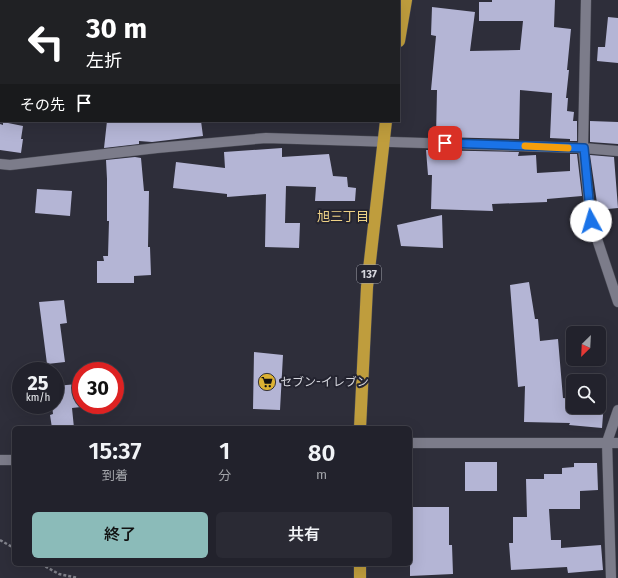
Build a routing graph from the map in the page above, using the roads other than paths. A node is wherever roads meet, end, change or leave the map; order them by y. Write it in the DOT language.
graph roads {
  1 [pos="406,0"];
  2 [pos="586,0"];
  3 [pos="400,35"];
  4 [pos="386,122"];
  5 [pos="383,141"];
  6 [pos="584,148"];
  7 [pos="618,151"];
  8 [pos="0,164"];
  9 [pos="618,302"];
  10 [pos="618,410"];
  11 [pos="360,426"];
  12 [pos="607,442"];
  13 [pos="412,443"];
  14 [pos="618,443"];
  15 [pos="0,460"];
  16 [pos="12,460"];
  17 [pos="360,566"];
  18 [pos="360,578"];
  19 [pos="611,578"];
  1 -- 3 [label="highway"];
  2 -- 6 [label="street"];
  4 -- 5 [label="highway, 137"];
  5 -- 6 [label="street"];
  5 -- 8 [label="street"];
  5 -- 11 [label="highway, 137"];
  6 -- 7 [label="street"];
  6 -- 9 [label="street"];
  10 -- 12 [label="street"];
  12 -- 13 [label="street"];
  12 -- 14 [label="street"];
  12 -- 19 [label="street"];
  15 -- 16 [label="street"];
  17 -- 18 [label="highway"];
}
